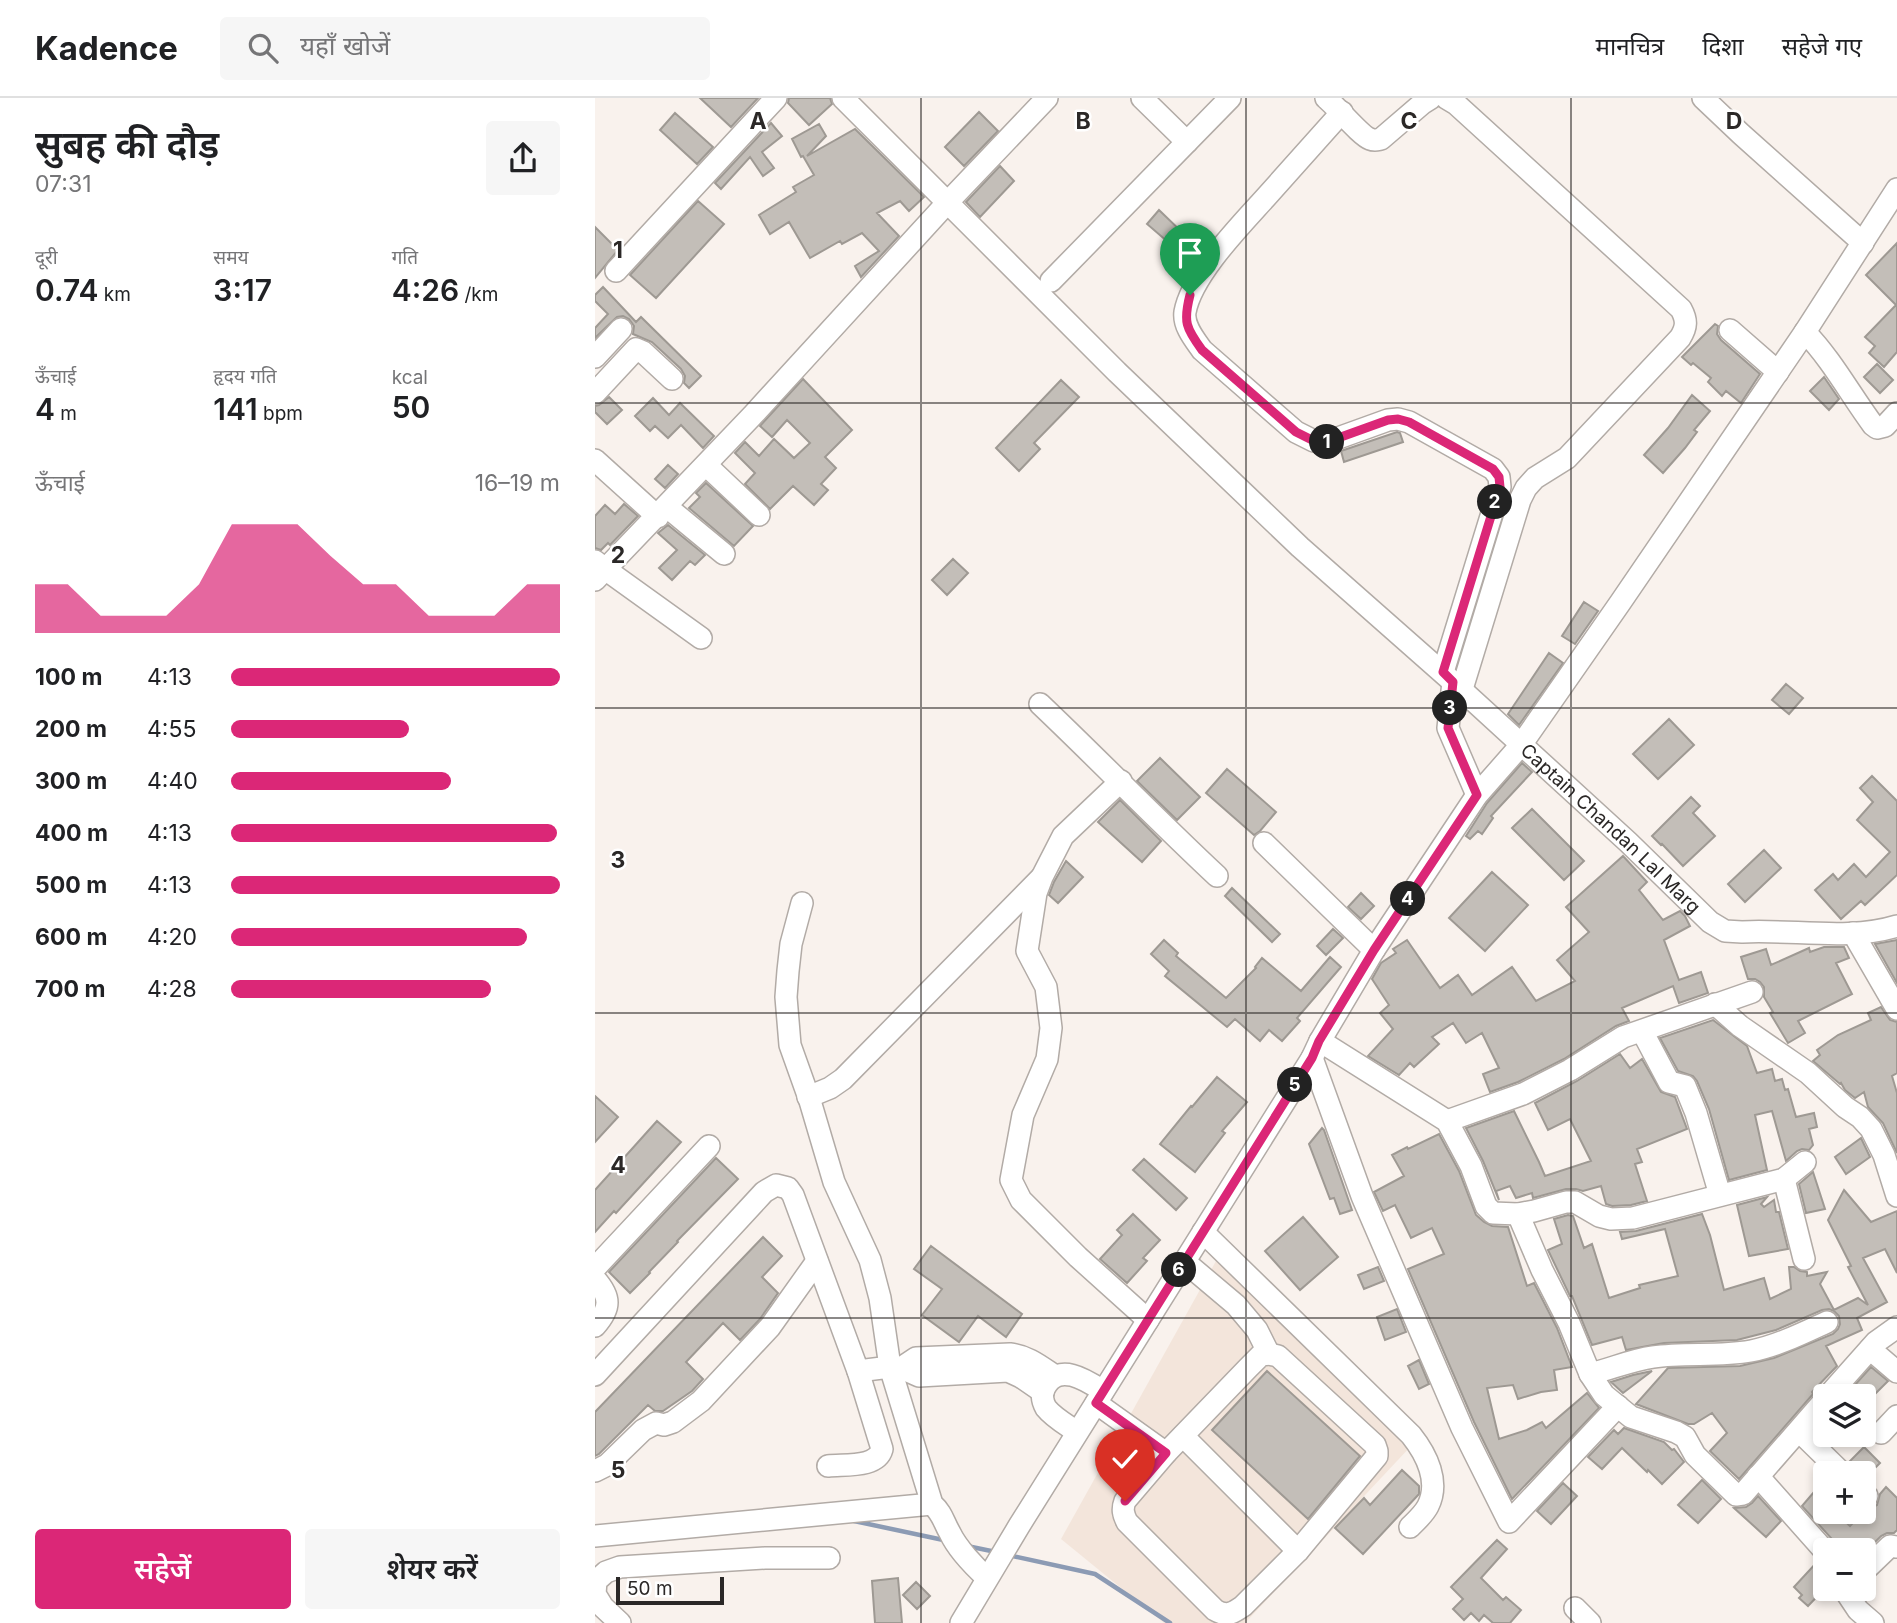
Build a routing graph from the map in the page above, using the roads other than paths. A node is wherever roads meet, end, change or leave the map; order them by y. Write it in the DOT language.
graph roads {
  1 [pos="776,98"];
  2 [pos="1047,98"];
  3 [pos="1142,98"];
  4 [pos="1230,98"];
  5 [pos="1431,98"];
  6 [pos="1446,98"];
  7 [pos="1703,98"];
  8 [pos="857,103"];
  9 [pos="1334,105"];
  10 [pos="1187,142"];
  11 [pos="1896,192"];
  12 [pos="947,203"];
  13 [pos="1863,243"];
  14 [pos="615,271"];
  15 [pos="1051,281"];
  16 [pos="621,329"];
  17 [pos="1730,330"];
  18 [pos="1805,332"];
  19 [pos="595,357"];
  20 [pos="1778,372"];
  21 [pos="672,379"];
  22 [pos="595,393"];
  23 [pos="1897,413"];
  24 [pos="595,460"];
  25 [pos="706,466"];
  26 [pos="662,512"];
  27 [pos="759,514"];
  28 [pos="724,554"];
  29 [pos="598,570"];
  30 [pos="701,638"];
  31 [pos="1453,681"];
  32 [pos="1040,704"];
  33 [pos="1521,745"];
  34 [pos="1121,781"];
  35 [pos="1477,795"];
  36 [pos="1263,843"];
  37 [pos="1217,876"];
  38 [pos="1042,877"];
  39 [pos="802,903"];
  40 [pos="1897,926"];
  41 [pos="1853,933"];
  42 [pos="1374,950"];
  43 [pos="1752,992"];
  44 [pos="1715,1004"];
  45 [pos="1897,1009"];
  46 [pos="1642,1031"];
  47 [pos="1316,1049"];
  48 [pos="808,1097"];
  49 [pos="1447,1121"];
  50 [pos="709,1146"];
  51 [pos="1805,1162"];
  52 [pos="1784,1180"];
  53 [pos="1720,1195"];
  54 [pos="1897,1196"];
  55 [pos="1518,1214"];
  56 [pos="1203,1232"];
  57 [pos="1804,1259"];
  58 [pos="817,1261"];
  59 [pos="1185,1262"];
  60 [pos="595,1268"];
  61 [pos="595,1279"];
  62 [pos="1148,1320"];
  63 [pos="1827,1322"];
  64 [pos="595,1325"];
  65 [pos="1897,1327"];
  66 [pos="1870,1349"];
  67 [pos="1269,1354"];
  68 [pos="896,1368"];
  69 [pos="857,1371"];
  70 [pos="1897,1372"];
  71 [pos="1590,1374"];
  72 [pos="595,1375"];
  73 [pos="1049,1384"];
  74 [pos="1839,1384"];
  75 [pos="1100,1397"];
  76 [pos="1618,1406"];
  77 [pos="1813,1414"];
  78 [pos="1897,1416"];
  79 [pos="1798,1431"];
  80 [pos="1077,1432"];
  81 [pos="1881,1433"];
  82 [pos="1183,1436"];
  83 [pos="1166,1453"];
  84 [pos="1829,1461"];
  85 [pos="828,1466"];
  86 [pos="595,1471"];
  87 [pos="1758,1476"];
  88 [pos="932,1504"];
  89 [pos="1410,1527"];
  90 [pos="595,1536"];
  91 [pos="1813,1538"];
  92 [pos="1897,1547"];
  93 [pos="1298,1552"];
  94 [pos="829,1558"];
  95 [pos="1876,1559"];
  96 [pos="992,1570"];
  97 [pos="1851,1601"];
  98 [pos="967,1620"];
  99 [pos="620,1623"];
  100 [pos="1873,1623"];
  1 -- 14 [label="street"];
  2 -- 12 [label="street"];
  3 -- 10 [label="street"];
  4 -- 10 [label="street"];
  5 -- 9 [label="street"];
  6 -- 31 [label="street"];
  7 -- 13 [label="street"];
  8 -- 12 [label="street"];
  9 -- 31 [label="street"];
  10 -- 15 [label="street"];
  11 -- 13 [label="street"];
  12 -- 25 [label="street"];
  12 -- 31 [label="street"];
  13 -- 18 [label="street"];
  16 -- 19 [label="street"];
  17 -- 20 [label="street"];
  18 -- 20 [label="street"];
  18 -- 23 [label="street"];
  20 -- 33 [label="street"];
  21 -- 22 [label="street"];
  24 -- 26 [label="street"];
  25 -- 26 [label="street"];
  25 -- 27 [label="street"];
  26 -- 28 [label="street"];
  26 -- 29 [label="street"];
  29 -- 30 [label="street"];
  31 -- 33 [label="street"];
  31 -- 35 [label="street"];
  32 -- 34 [label="street"];
  33 -- 35 [label="street, Captain Chandan Lal Marg"];
  33 -- 41 [label="street, Captain Chandan Lal Marg"];
  34 -- 37 [label="street"];
  34 -- 38 [label="street"];
  35 -- 42 [label="street, Captain Chandan Lal Marg"];
  36 -- 42 [label="street"];
  38 -- 48 [label="street"];
  38 -- 62 [label="street"];
  39 -- 48 [label="street"];
  40 -- 41 [label="street, Captain Chandan Lal Marg"];
  41 -- 45 [label="street"];
  42 -- 47 [label="street, Captain Chandan Lal Marg"];
  43 -- 44 [label="street"];
  44 -- 46 [label="street"];
  44 -- 54 [label="street"];
  46 -- 49 [label="street"];
  46 -- 53 [label="street"];
  47 -- 49 [label="street"];
  47 -- 56 [label="street, Captain Chandan Lal Marg"];
  47 -- 76 [label="street"];
  48 -- 68 [label="street"];
  49 -- 55 [label="street"];
  50 -- 60 [label="street"];
  51 -- 52 [label="street"];
  52 -- 53 [label="street"];
  52 -- 57 [label="street"];
  53 -- 55 [label="street"];
  55 -- 71 [label="street"];
  56 -- 59 [label="street, Captain Chandan Lal Marg"];
  56 -- 89 [label="street"];
  58 -- 69 [label="street"];
  58 -- 72 [label="street"];
  58 -- 86 [label="street"];
  59 -- 62 [label="street, Captain Chandan Lal Marg"];
  59 -- 67 [label="street"];
  61 -- 64 [label="street"];
  62 -- 75 [label="street, Captain Chandan Lal Marg"];
  63 -- 71 [label="street"];
  65 -- 66 [label="street"];
  66 -- 70 [label="street"];
  66 -- 74 [label="street"];
  67 -- 82 [label="street"];
  67 -- 93 [label="street"];
  68 -- 69 [label="street"];
  68 -- 73 [label="street"];
  68 -- 88 [label="street"];
  69 -- 85 [label="street"];
  71 -- 76 [label="street"];
  73 -- 75 [label="street"];
  73 -- 80 [label="street"];
  75 -- 80 [label="street, Captain Chandan Lal Marg"];
  75 -- 83 [label="street"];
  76 -- 87 [label="street"];
  77 -- 79 [label="street"];
  78 -- 81 [label="street"];
  79 -- 84 [label="street"];
  79 -- 87 [label="street"];
  80 -- 96 [label="street, Captain Chandan Lal Marg"];
  82 -- 83 [label="street"];
  82 -- 93 [label="street"];
  83 -- 93 [label="street"];
  87 -- 91 [label="street"];
  88 -- 90 [label="street"];
  88 -- 96 [label="street"];
  92 -- 95 [label="street"];
  94 -- 99 [label="street"];
  96 -- 98 [label="street, Captain Chandan Lal Marg"];
  97 -- 100 [label="street"];
}
